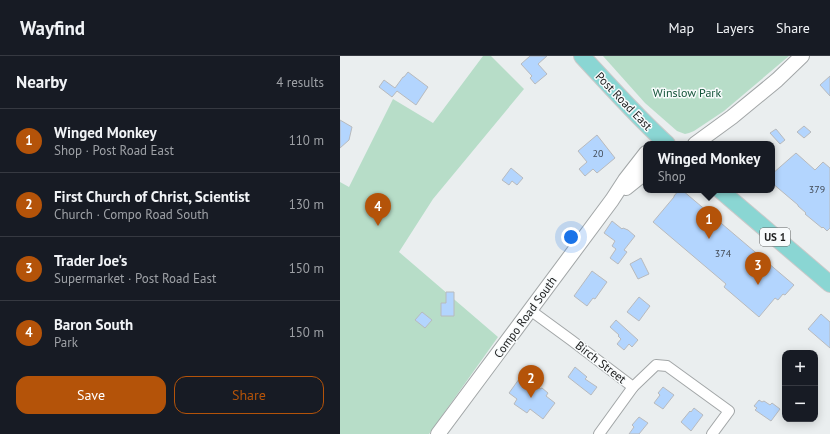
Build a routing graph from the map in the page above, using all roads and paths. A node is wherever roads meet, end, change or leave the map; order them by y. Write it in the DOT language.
graph roads {
  1 [pos="582,56"];
  2 [pos="802,56"];
  3 [pos="664,141"];
  4 [pos="699,141"];
  5 [pos="643,158"];
  6 [pos="643,174"];
  7 [pos="724,193"];
  8 [pos="612,200"];
  9 [pos="830,284"];
  10 [pos="530,310"];
  11 [pos="633,387"];
  12 [pos="438,434"];
  13 [pos="599,434"];
  14 [pos="712,434"];
  1 -- 3 [label="main road, Post Road East"];
  2 -- 4 [label="main road"];
  5 -- 8 [label="main road, Compo Road South"];
  6 -- 8 [label="main road, Compo Road South"];
  7 -- 9 [label="main road, US 1"];
  8 -- 10 [label="main road, Compo Road South"];
  10 -- 11 [label="street, Birch Street"];
  10 -- 12 [label="main road, Compo Road South"];
  11 -- 13 [label="street"];
  11 -- 14 [label="street, Birch Street"];
}
